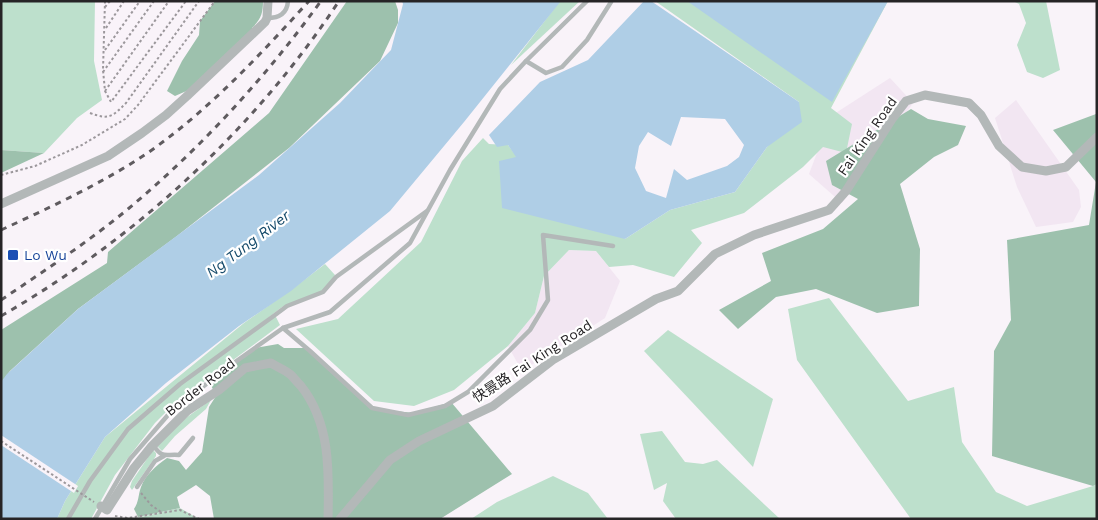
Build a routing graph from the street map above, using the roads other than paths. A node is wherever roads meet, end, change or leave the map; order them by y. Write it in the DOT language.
graph roads {
  1 [pos="268,1"];
  2 [pos="288,1"];
  3 [pos="587,1"];
  4 [pos="611,2"];
  5 [pos="267,18"];
  6 [pos="526,61"];
  7 [pos="1097,137"];
  8 [pos="1,204"];
  9 [pos="428,210"];
  10 [pos="612,246"];
  11 [pos="283,328"];
  12 [pos="193,438"];
  13 [pos="153,445"];
  14 [pos="164,456"];
  15 [pos="137,487"];
  16 [pos="101,506"];
  17 [pos="68,519"];
  18 [pos="95,519"];
  19 [pos="328,519"];
  20 [pos="340,519"];
  1 -- 5 [label="street"];
  2 -- 5 [label="lane"];
  3 -- 6 [label="lane"];
  4 -- 6 [label="lane"];
  5 -- 8 [label="street"];
  6 -- 9 [label="lane"];
  7 -- 20 [label="street, Fai King Road"];
  9 -- 11 [label="lane"];
  9 -- 17 [label="lane"];
  10 -- 11 [label="lane"];
  11 -- 16 [label="lane"];
  12 -- 14 [label="lane"];
  13 -- 14 [label="lane"];
  13 -- 16 [label="street, Border Road"];
  13 -- 19 [label="street, Border Road"];
  14 -- 15 [label="lane"];
  16 -- 18 [label="lane"];
}
